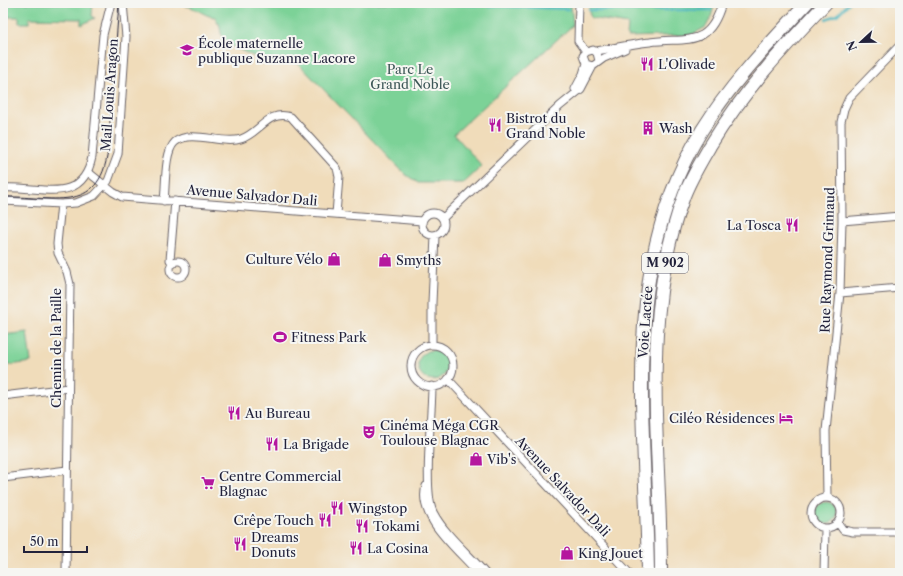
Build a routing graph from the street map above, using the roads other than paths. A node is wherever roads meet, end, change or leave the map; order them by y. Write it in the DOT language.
graph roads {
  1 [pos="110,3"];
  2 [pos="123,3"];
  3 [pos="578,3"];
  4 [pos="722,3"];
  5 [pos="807,3"];
  6 [pos="826,3"];
  7 [pos="636,45"];
  8 [pos="900,45"];
  9 [pos="596,51"];
  10 [pos="586,52"];
  11 [pos="599,61"];
  12 [pos="586,64"];
  13 [pos="594,66"];
  14 [pos="565,102"];
  15 [pos="88,172"];
  16 [pos="105,186"];
  17 [pos="3,188"];
  18 [pos="3,201"];
  19 [pos="164,201"];
  20 [pos="175,201"];
  21 [pos="61,204"];
  22 [pos="336,214"];
  23 [pos="900,216"];
  24 [pos="443,218"];
  25 [pos="422,221"];
  26 [pos="842,221"];
  27 [pos="435,236"];
  28 [pos="173,264"];
  29 [pos="900,288"];
  30 [pos="840,293"];
  31 [pos="432,345"];
  32 [pos="448,379"];
  33 [pos="432,386"];
  34 [pos="68,388"];
  35 [pos="3,396"];
  36 [pos="67,470"];
  37 [pos="3,478"];
  38 [pos="428,480"];
  39 [pos="827,497"];
  40 [pos="838,523"];
  41 [pos="825,529"];
  42 [pos="900,532"];
  43 [pos="66,573"];
  44 [pos="478,573"];
  45 [pos="485,573"];
  46 [pos="629,573"];
  47 [pos="648,573"];
  48 [pos="661,573"];
  49 [pos="824,573"];
  1 -- 15 [label="street, Mail Louis Aragon"];
  2 -- 16 [label="street, Mail Louis Aragon"];
  3 -- 10 [label="street"];
  4 -- 7 [label="street"];
  5 -- 47 [label="highway, Voie Lactée / M 902"];
  6 -- 48 [label="highway, Voie Lactée / M 902"];
  7 -- 9 [label="street"];
  7 -- 11 [label="street"];
  8 -- 26 [label="street, Rue Raymond Grimaud"];
  9 -- 10 [label="street"];
  9 -- 11 [label="street"];
  10 -- 12 [label="street"];
  11 -- 13 [label="street"];
  12 -- 13 [label="street"];
  12 -- 14 [label="street"];
  13 -- 14 [label="street"];
  14 -- 24 [label="street"];
  15 -- 16 [label="street, Avenue Salvador Dali"];
  15 -- 17 [label="street"];
  16 -- 19 [label="street, Avenue Salvador Dali"];
  16 -- 21 [label="street"];
  18 -- 21 [label="street"];
  19 -- 20 [label="street, Avenue Salvador Dali"];
  19 -- 22 [label="street"];
  20 -- 22 [label="street, Avenue Salvador Dali"];
  20 -- 28 [label="street"];
  21 -- 34 [label="street, Chemin de la Paille"];
  22 -- 25 [label="street, Avenue Salvador Dali"];
  23 -- 26 [label="street"];
  24 -- 25 [label="street"];
  24 -- 27 [label="street"];
  25 -- 27 [label="street"];
  26 -- 30 [label="street, Rue Raymond Grimaud"];
  27 -- 31 [label="street"];
  29 -- 30 [label="street"];
  30 -- 39 [label="street, Rue Raymond Grimaud"];
  31 -- 32 [label="street"];
  31 -- 33 [label="street"];
  32 -- 33 [label="street"];
  32 -- 46 [label="street, Avenue Salvador Dali"];
  33 -- 38 [label="street"];
  34 -- 35 [label="street"];
  34 -- 36 [label="street, Chemin de la Paille"];
  36 -- 37 [label="street"];
  36 -- 43 [label="street, Chemin de la Paille"];
  38 -- 44 [label="street"];
  38 -- 45 [label="street"];
  39 -- 40 [label="street"];
  39 -- 41 [label="street"];
  40 -- 41 [label="street"];
  40 -- 42 [label="street"];
  41 -- 49 [label="street"];
}
